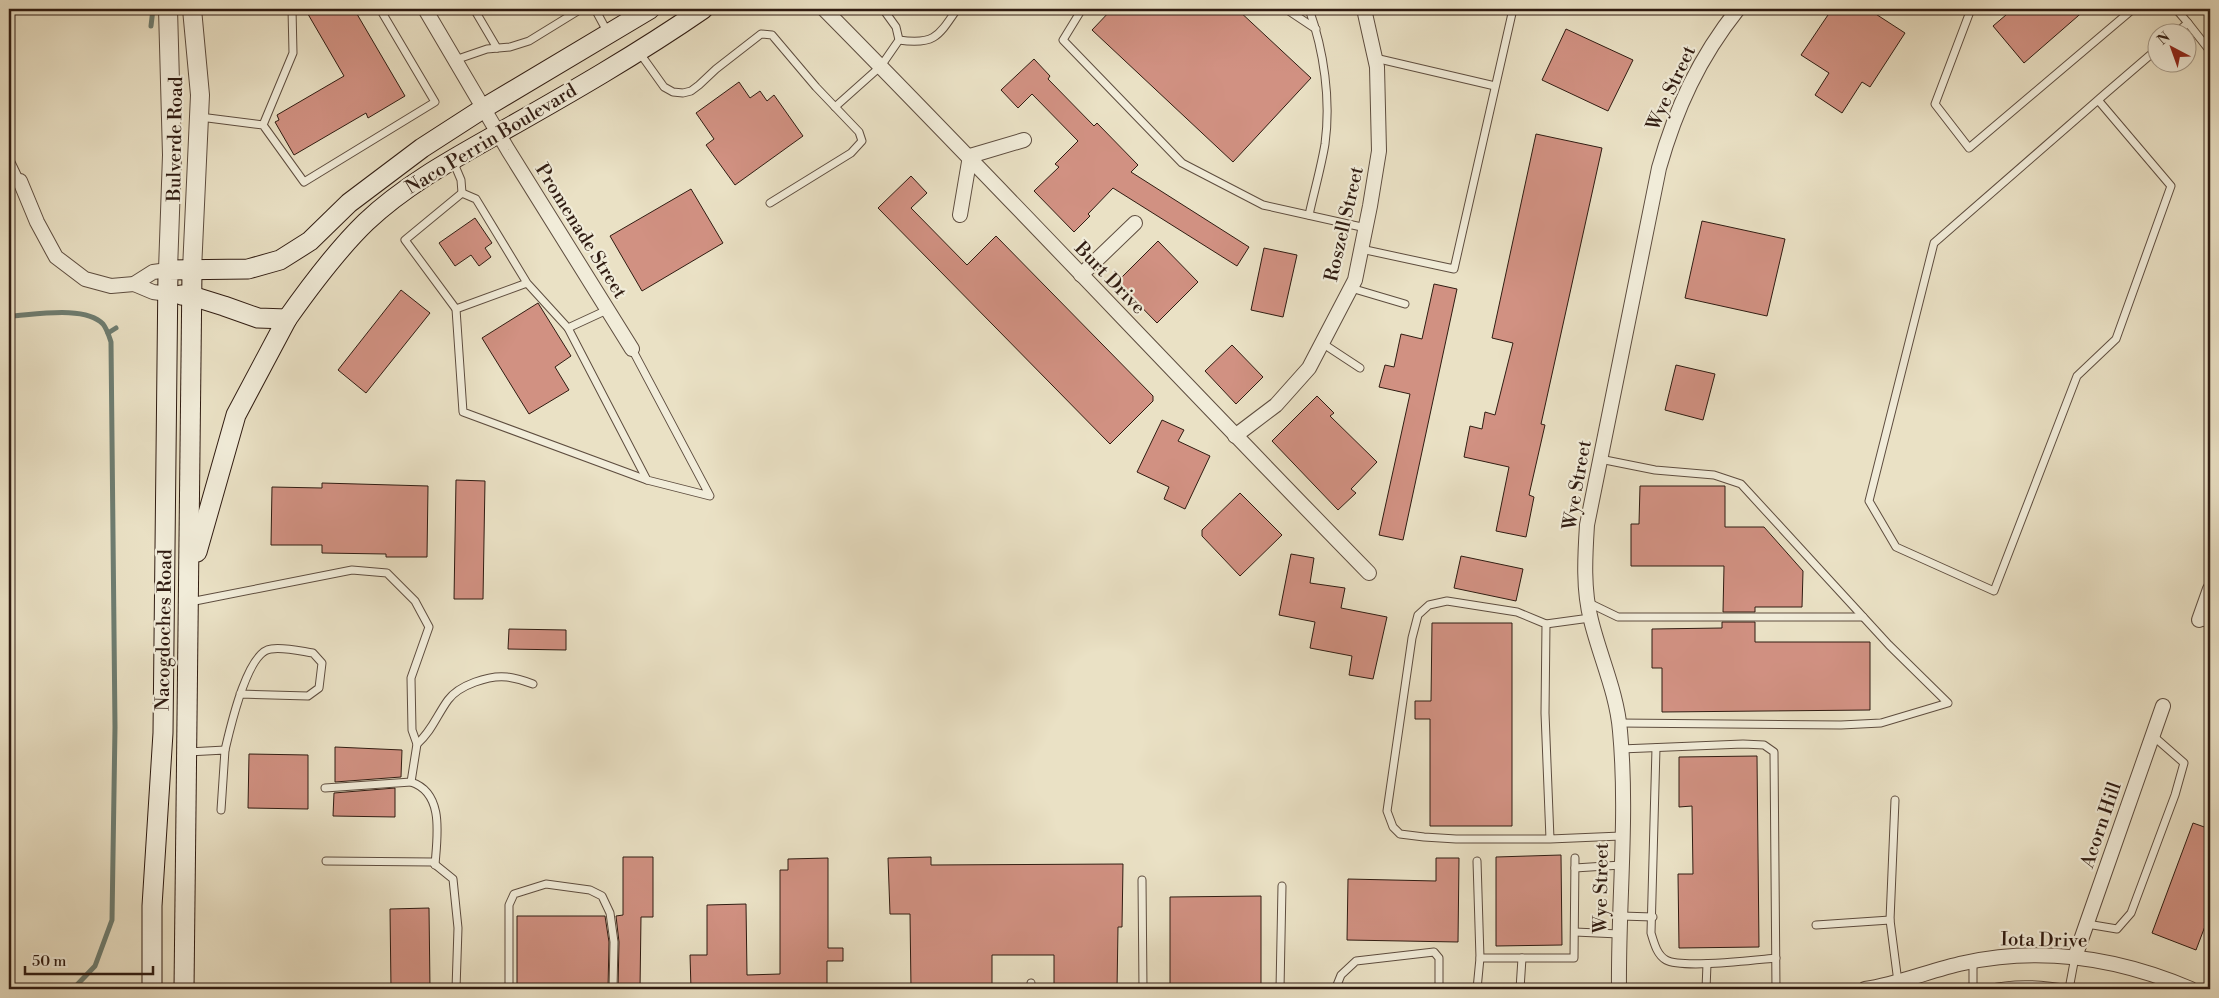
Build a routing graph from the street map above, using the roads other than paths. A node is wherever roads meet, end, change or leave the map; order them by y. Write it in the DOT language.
graph roads {
  1 [pos="168,9"];
  2 [pos="192,9"];
  3 [pos="292,9"];
  4 [pos="380,9"];
  5 [pos="425,9"];
  6 [pos="474,9"];
  7 [pos="581,9"];
  8 [pos="595,9"];
  9 [pos="650,9"];
  10 [pos="703,9"];
  11 [pos="824,9"];
  12 [pos="883,9"];
  13 [pos="957,9"];
  14 [pos="1082,9"];
  15 [pos="1286,9"];
  16 [pos="1309,9"];
  17 [pos="1364,9"];
  18 [pos="1513,9"];
  19 [pos="1738,9"];
  20 [pos="1971,9"];
  21 [pos="2132,9"];
  22 [pos="2176,9"];
  23 [pos="2187,22"];
  24 [pos="1316,30"];
  25 [pos="2196,33"];
  26 [pos="609,35"];
  27 [pos="899,40"];
  28 [pos="498,48"];
  29 [pos="639,51"];
  30 [pos="2210,51"];
  31 [pos="1375,58"];
  32 [pos="2146,59"];
  33 [pos="455,60"];
  34 [pos="881,66"];
  35 [pos="1495,86"];
  36 [pos="2098,100"];
  37 [pos="835,107"];
  38 [pos="484,108"];
  39 [pos="199,117"];
  40 [pos="263,125"];
  41 [pos="498,133"];
  42 [pos="1024,140"];
  43 [pos="970,156"];
  44 [pos="9,158"];
  45 [pos="452,159"];
  46 [pos="20,181"];
  47 [pos="462,194"];
  48 [pos="770,204"];
  49 [pos="960,215"];
  50 [pos="1309,216"];
  51 [pos="1135,223"];
  52 [pos="1366,228"];
  53 [pos="1361,250"];
  54 [pos="168,270"];
  55 [pos="192,270"];
  56 [pos="1081,275"];
  57 [pos="527,282"];
  58 [pos="134,284"];
  59 [pos="1351,288"];
  60 [pos="168,294"];
  61 [pos="192,296"];
  62 [pos="1405,304"];
  63 [pos="456,309"];
  64 [pos="607,310"];
  65 [pos="287,318"];
  66 [pos="568,328"];
  67 [pos="1322,343"];
  68 [pos="632,349"];
  69 [pos="1360,368"];
  70 [pos="1235,436"];
  71 [pos="1600,459"];
  72 [pos="647,480"];
  73 [pos="1369,573"];
  74 [pos="190,574"];
  75 [pos="2210,589"];
  76 [pos="190,602"];
  77 [pos="1589,603"];
  78 [pos="1863,617"];
  79 [pos="1590,618"];
  80 [pos="2205,622"];
  81 [pos="1546,624"];
  82 [pos="533,684"];
  83 [pos="240,694"];
  84 [pos="2163,706"];
  85 [pos="1619,723"];
  86 [pos="2152,735"];
  87 [pos="417,744"];
  88 [pos="1656,748"];
  89 [pos="1621,749"];
  90 [pos="225,750"];
  91 [pos="188,752"];
  92 [pos="410,782"];
  93 [pos="325,788"];
  94 [pos="1895,800"];
  95 [pos="222,810"];
  96 [pos="1622,836"];
  97 [pos="1550,839"];
  98 [pos="1575,858"];
  99 [pos="326,861"];
  100 [pos="1477,861"];
  101 [pos="435,865"];
  102 [pos="1621,865"];
  103 [pos="1575,868"];
  104 [pos="1142,880"];
  105 [pos="1282,886"];
  106 [pos="1620,916"];
  107 [pos="1653,917"];
  108 [pos="1890,920"];
  109 [pos="2086,924"];
  110 [pos="1816,925"];
  111 [pos="1575,932"];
  112 [pos="1619,934"];
  113 [pos="2075,956"];
  114 [pos="1480,958"];
  115 [pos="1522,958"];
  116 [pos="1776,958"];
  117 [pos="1973,961"];
  118 [pos="1707,964"];
  119 [pos="1898,982"];
  120 [pos="152,989"];
  121 [pos="184,989"];
  122 [pos="456,989"];
  123 [pos="509,989"];
  124 [pos="613,989"];
  125 [pos="1143,989"];
  126 [pos="1280,989"];
  127 [pos="1338,989"];
  128 [pos="1439,989"];
  129 [pos="1476,989"];
  130 [pos="1520,989"];
  131 [pos="1619,989"];
  132 [pos="1706,989"];
  133 [pos="1776,989"];
  134 [pos="1865,989"];
  135 [pos="1973,989"];
  136 [pos="1988,989"];
  137 [pos="2069,989"];
  138 [pos="2191,989"];
  1 -- 54 [label="street, Bulverde Road"];
  2 -- 39 [label="street, Bulverde Road"];
  3 -- 40 [label="lane"];
  4 -- 40 [label="lane"];
  5 -- 33 [label="street"];
  6 -- 28 [label="lane"];
  7 -- 28 [label="lane"];
  8 -- 26 [label="lane"];
  9 -- 26 [label="main road, Naco Perrin Boulevard"];
  10 -- 29 [label="main road, Naco Perrin Boulevard"];
  11 -- 34 [label="street, Burt Drive"];
  12 -- 27 [label="lane"];
  13 -- 27 [label="lane"];
  14 -- 50 [label="lane"];
  15 -- 24 [label="lane"];
  16 -- 24 [label="lane"];
  17 -- 31 [label="street, Roszell Street"];
  18 -- 35 [label="lane"];
  19 -- 71 [label="street, Wye Street"];
  20 -- 21 [label="lane"];
  22 -- 23 [label="lane"];
  24 -- 50 [label="lane"];
  25 -- 30 [label="lane"];
  26 -- 38 [label="main road, Naco Perrin Boulevard"];
  27 -- 34 [label="lane"];
  28 -- 33 [label="lane"];
  29 -- 37 [label="lane"];
  29 -- 41 [label="main road, Naco Perrin Boulevard"];
  31 -- 35 [label="lane"];
  31 -- 52 [label="street, Roszell Street"];
  32 -- 36 [label="lane"];
  33 -- 38 [label="street"];
  34 -- 37 [label="lane"];
  34 -- 43 [label="street, Burt Drive"];
  35 -- 53 [label="lane"];
  36 -- 36 [label="lane"];
  37 -- 48 [label="lane"];
  38 -- 41 [label="street"];
  38 -- 55 [label="main road, Naco Perrin Boulevard"];
  39 -- 40 [label="lane"];
  39 -- 55 [label="street, Bulverde Road"];
  41 -- 45 [label="main road, Naco Perrin Boulevard"];
  41 -- 64 [label="street, Promenade Street"];
  42 -- 43 [label="street"];
  43 -- 49 [label="street"];
  43 -- 56 [label="street, Burt Drive"];
  44 -- 46 [label="lane"];
  45 -- 47 [label="lane"];
  45 -- 65 [label="main road, Naco Perrin Boulevard"];
  46 -- 58 [label="street"];
  47 -- 57 [label="lane"];
  47 -- 63 [label="lane"];
  50 -- 52 [label="lane"];
  51 -- 56 [label="street"];
  52 -- 53 [label="street, Roszell Street"];
  53 -- 59 [label="street, Roszell Street"];
  54 -- 55 [label="main road, Naco Perrin Boulevard"];
  54 -- 58 [label="street"];
  54 -- 60 [label="main road, Nacogdoches Road"];
  55 -- 61 [label="main road, Nacogdoches Road"];
  56 -- 70 [label="street, Burt Drive"];
  57 -- 63 [label="lane"];
  57 -- 66 [label="lane"];
  58 -- 60 [label="street"];
  59 -- 62 [label="lane"];
  59 -- 67 [label="street, Roszell Street"];
  60 -- 61 [label="main road"];
  60 -- 120 [label="main road, Nacogdoches Road"];
  61 -- 65 [label="main road"];
  61 -- 74 [label="main road, Nacogdoches Road"];
  63 -- 72 [label="lane"];
  64 -- 66 [label="lane"];
  64 -- 68 [label="street, Promenade Street"];
  65 -- 74 [label="main road, Naco Perrin Boulevard"];
  66 -- 72 [label="lane"];
  67 -- 69 [label="lane"];
  67 -- 70 [label="street, Roszell Street"];
  68 -- 72 [label="lane"];
  70 -- 73 [label="street, Burt Drive"];
  71 -- 77 [label="street, Wye Street"];
  71 -- 78 [label="lane"];
  74 -- 76 [label="main road, Nacogdoches Road"];
  75 -- 80 [label="street"];
  76 -- 87 [label="lane"];
  76 -- 91 [label="main road, Nacogdoches Road"];
  77 -- 78 [label="lane"];
  77 -- 79 [label="street, Wye Street"];
  78 -- 85 [label="lane"];
  79 -- 81 [label="lane"];
  79 -- 85 [label="street, Wye Street"];
  81 -- 97 [label="lane"];
  81 -- 97 [label="lane"];
  82 -- 87 [label="lane"];
  83 -- 83 [label="lane"];
  83 -- 90 [label="lane"];
  84 -- 86 [label="street, Acorn Hill"];
  85 -- 89 [label="street, Wye Street"];
  86 -- 109 [label="street, Acorn Hill"];
  86 -- 109 [label="lane"];
  87 -- 92 [label="lane"];
  88 -- 89 [label="lane"];
  88 -- 107 [label="lane"];
  88 -- 116 [label="lane"];
  89 -- 96 [label="street, Wye Street"];
  90 -- 91 [label="lane"];
  90 -- 95 [label="lane"];
  91 -- 121 [label="main road, Nacogdoches Road"];
  92 -- 93 [label="lane"];
  92 -- 101 [label="lane"];
  94 -- 108 [label="lane"];
  96 -- 97 [label="lane"];
  96 -- 102 [label="street, Wye Street"];
  98 -- 103 [label="lane"];
  99 -- 101 [label="lane"];
  100 -- 114 [label="lane"];
  101 -- 122 [label="lane"];
  102 -- 103 [label="lane"];
  102 -- 106 [label="street, Wye Street"];
  103 -- 111 [label="lane"];
  104 -- 125 [label="lane"];
  105 -- 126 [label="lane"];
  106 -- 107 [label="lane"];
  106 -- 112 [label="street, Wye Street"];
  107 -- 118 [label="lane"];
  108 -- 110 [label="lane"];
  108 -- 119 [label="lane"];
  109 -- 113 [label="street, Acorn Hill"];
  111 -- 112 [label="lane"];
  111 -- 115 [label="lane"];
  112 -- 131 [label="street, Wye Street"];
  113 -- 117 [label="street, Iota Drive"];
  113 -- 137 [label="lane"];
  113 -- 138 [label="street, Iota Drive"];
  114 -- 115 [label="lane"];
  114 -- 129 [label="lane"];
  115 -- 130 [label="lane"];
  116 -- 118 [label="lane"];
  116 -- 133 [label="lane"];
  117 -- 119 [label="street, Iota Drive"];
  117 -- 135 [label="lane"];
  118 -- 132 [label="lane"];
  119 -- 134 [label="street, Iota Drive"];
  123 -- 124 [label="lane"];
  127 -- 128 [label="lane"];
  136 -- 137 [label="lane"];
}
